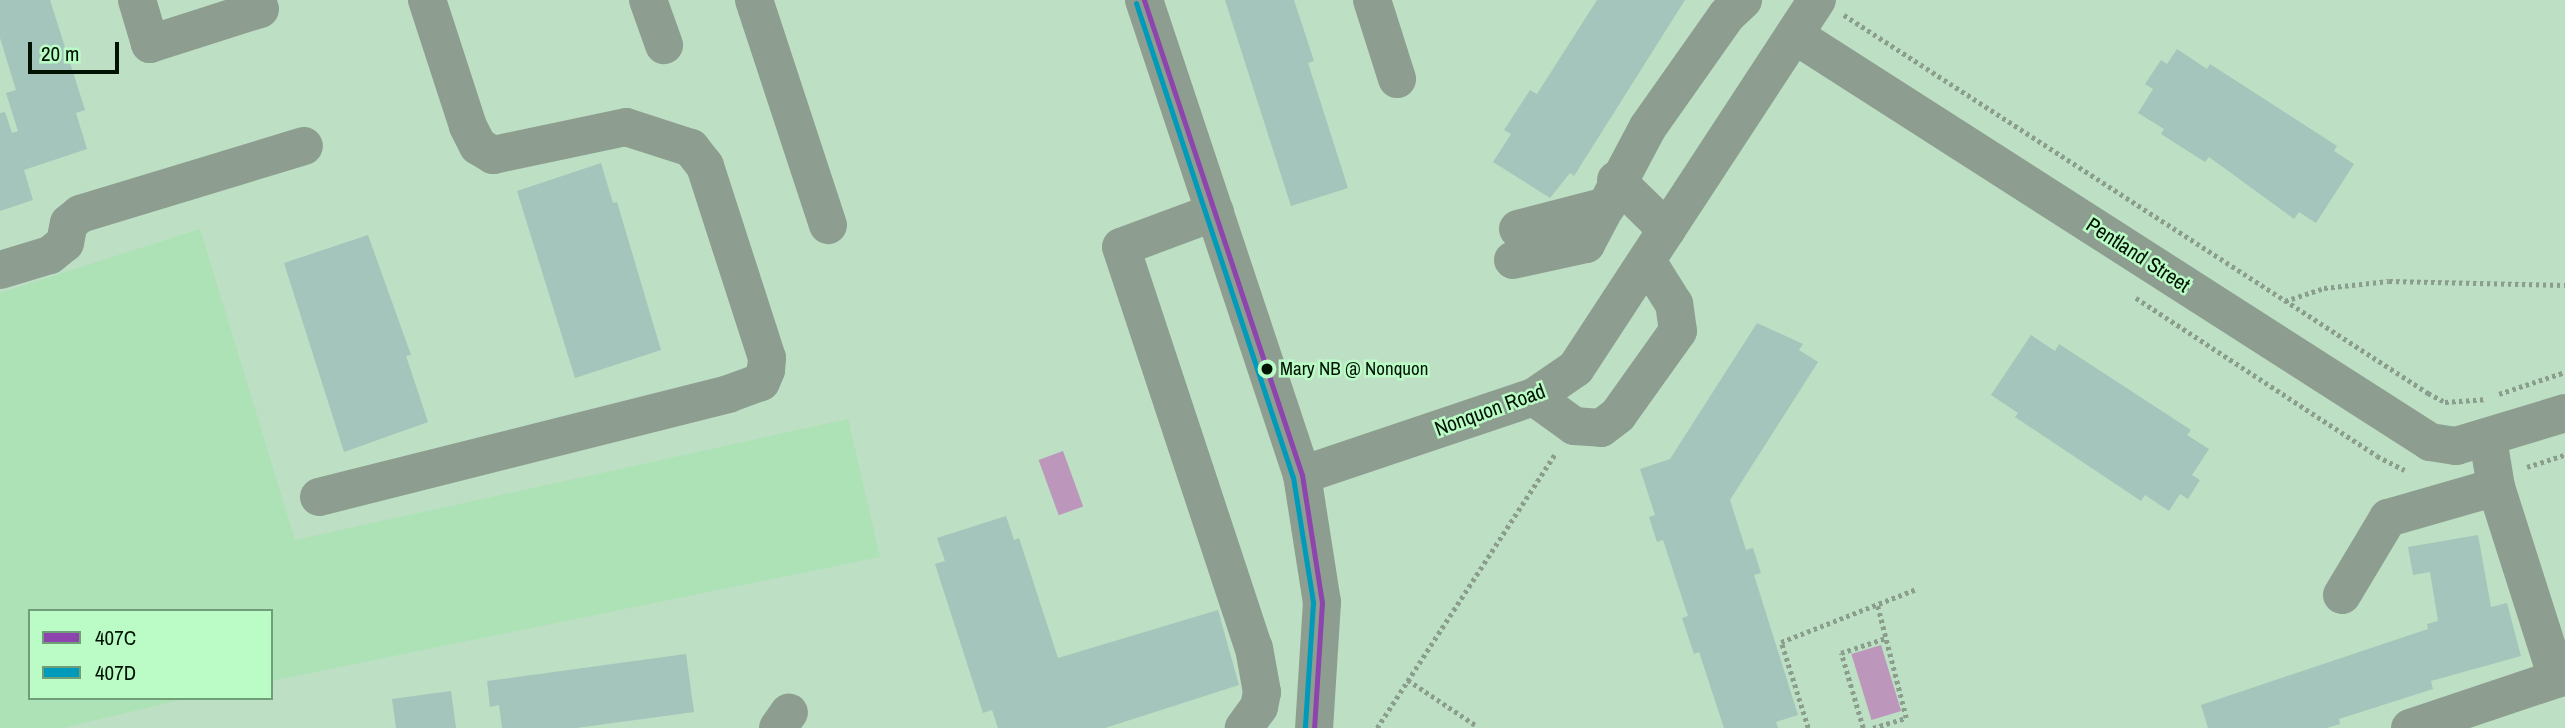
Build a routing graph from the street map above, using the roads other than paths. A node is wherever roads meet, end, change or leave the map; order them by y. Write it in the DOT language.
graph roads {
  1 [pos="137,0"];
  2 [pos="257,0"];
  3 [pos="427,0"];
  4 [pos="649,0"];
  5 [pos="754,0"];
  6 [pos="1144,0"];
  7 [pos="1372,0"];
  8 [pos="1742,0"];
  9 [pos="1813,12"];
  10 [pos="664,45"];
  11 [pos="1397,79"];
  12 [pos="304,146"];
  13 [pos="1611,193"];
  14 [pos="1215,212"];
  15 [pos="828,225"];
  16 [pos="1516,244"];
  17 [pos="1657,246"];
  18 [pos="0,270"];
  19 [pos="1534,397"];
  20 [pos="2565,412"];
  21 [pos="2488,439"];
  22 [pos="1302,475"];
  23 [pos="2496,487"];
  24 [pos="318,498"];
  25 [pos="2342,595"];
  26 [pos="2561,677"];
  27 [pos="1244,728"];
  28 [pos="1314,728"];
  29 [pos="2410,728"];
  1 -- 2 [label="street"];
  3 -- 24 [label="street"];
  4 -- 10 [label="street"];
  5 -- 15 [label="street"];
  6 -- 14 [label="street"];
  7 -- 11 [label="street"];
  8 -- 13 [label="street"];
  9 -- 17 [label="street, Nonquon Road"];
  9 -- 21 [label="street, Pentland Street"];
  12 -- 18 [label="street"];
  13 -- 16 [label="street"];
  13 -- 17 [label="street"];
  14 -- 22 [label="street"];
  14 -- 27 [label="street"];
  17 -- 19 [label="street, Nonquon Road"];
  17 -- 19 [label="street"];
  19 -- 22 [label="street, Nonquon Road"];
  20 -- 21 [label="street, Pentland Street"];
  21 -- 23 [label="street"];
  22 -- 28 [label="street"];
  23 -- 25 [label="street"];
  23 -- 26 [label="street"];
  26 -- 29 [label="street"];
}
